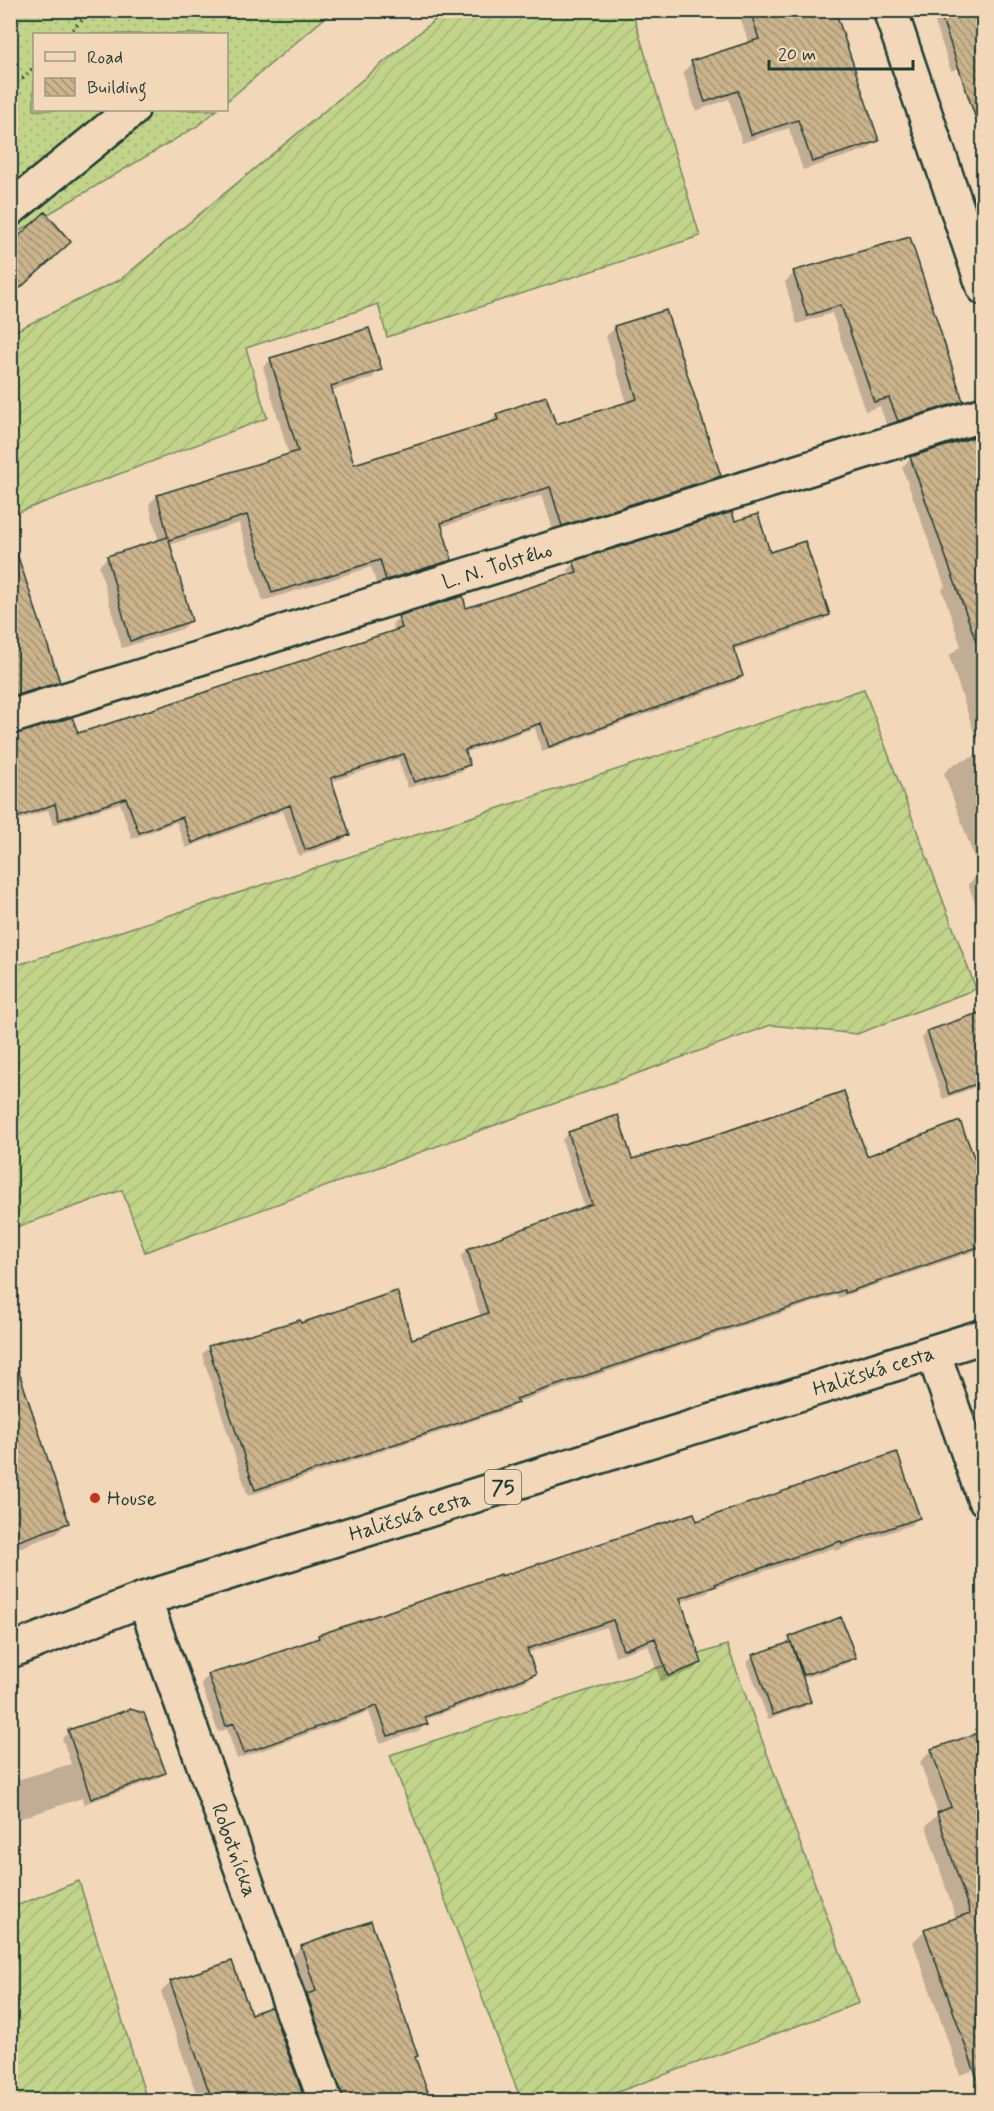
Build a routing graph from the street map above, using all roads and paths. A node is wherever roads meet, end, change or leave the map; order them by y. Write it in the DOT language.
graph roads {
  1 [pos="92,10"];
  2 [pos="890,10"];
  3 [pos="69,33"];
  4 [pos="33,68"];
  5 [pos="10,80"];
  6 [pos="131,111"];
  7 [pos="10,209"];
  8 [pos="984,288"];
  9 [pos="984,414"];
  10 [pos="10,717"];
  11 [pos="984,1336"];
  12 [pos="933,1352"];
  13 [pos="984,1498"];
  14 [pos="144,1599"];
  15 [pos="10,1651"];
  16 [pos="325,2100"];
  1 -- 3 [label="path"];
  2 -- 8 [label="street"];
  4 -- 5 [label="path"];
  6 -- 7 [label="street"];
  9 -- 10 [label="street, L. N. Tolstého"];
  11 -- 12 [label="street, Haličská cesta / 75"];
  12 -- 13 [label="street"];
  12 -- 14 [label="street, Haličská cesta / 75"];
  14 -- 15 [label="street, Haličská cesta / 75"];
  14 -- 16 [label="street, Robotnícka"];
}
